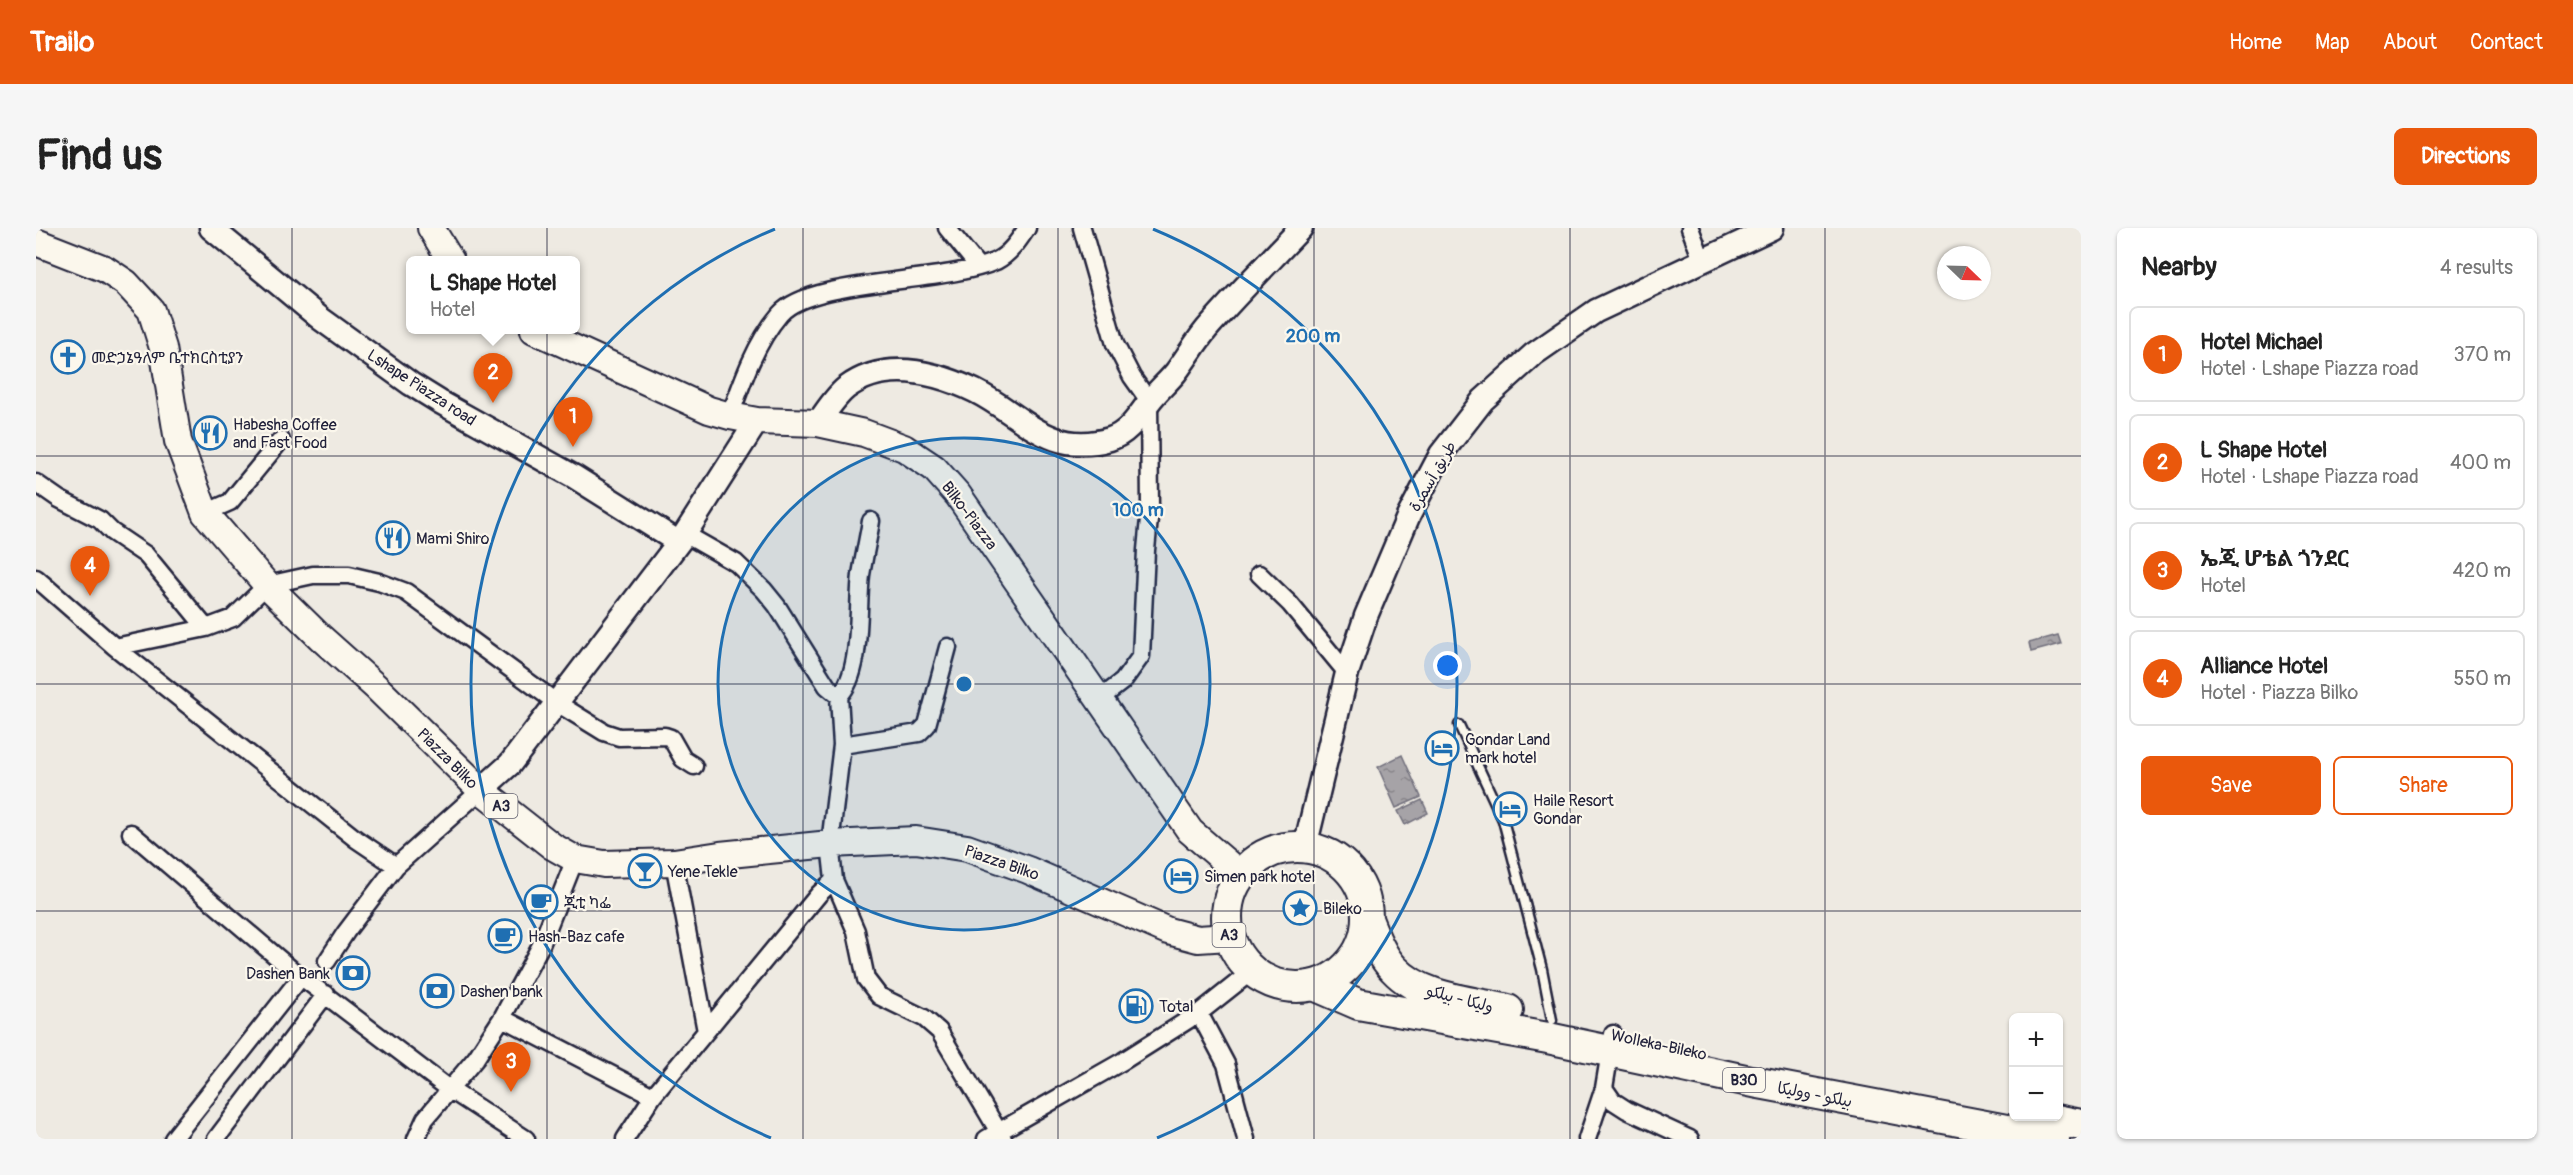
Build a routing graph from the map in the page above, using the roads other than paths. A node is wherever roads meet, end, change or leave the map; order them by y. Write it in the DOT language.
graph roads {
  1 [pos="211,228"];
  2 [pos="431,228"];
  3 [pos="947,228"];
  4 [pos="1028,228"];
  5 [pos="1082,228"];
  6 [pos="1300,228"];
  7 [pos="1690,228"];
  8 [pos="1772,228"];
  9 [pos="36,242"];
  10 [pos="448,256"];
  11 [pos="1702,260"];
  12 [pos="977,265"];
  13 [pos="543,334"];
  14 [pos="1149,401"];
  15 [pos="730,416"];
  16 [pos="757,421"];
  17 [pos="818,423"];
  18 [pos="281,440"];
  19 [pos="36,483"];
  20 [pos="204,513"];
  21 [pos="871,521"];
  22 [pos="682,538"];
  23 [pos="1259,574"];
  24 [pos="36,578"];
  25 [pos="267,585"];
  26 [pos="206,628"];
  27 [pos="115,647"];
  28 [pos="948,648"];
  29 [pos="1347,673"];
  30 [pos="839,696"];
  31 [pos="1101,698"];
  32 [pos="557,703"];
  33 [pos="1459,725"];
  34 [pos="842,745"];
  35 [pos="694,766"];
  36 [pos="481,790"];
  37 [pos="131,833"];
  38 [pos="830,844"];
  39 [pos="1305,847"];
  40 [pos="575,859"];
  41 [pos="674,862"];
  42 [pos="396,866"];
  43 [pos="1240,874"];
  44 [pos="834,880"];
  45 [pos="1367,919"];
  46 [pos="1229,937"];
  47 [pos="327,961"];
  48 [pos="1252,971"];
  49 [pos="302,977"];
  50 [pos="1314,985"];
  51 [pos="326,994"];
  52 [pos="1198,1013"];
  53 [pos="502,1018"];
  54 [pos="1550,1029"];
  55 [pos="706,1031"];
  56 [pos="1612,1043"];
  57 [pos="1604,1088"];
  58 [pos="449,1089"];
  59 [pos="653,1096"];
  60 [pos="1999,1116"];
  61 [pos="2061,1121"];
  62 [pos="2081,1125"];
  63 [pos="996,1136"];
  64 [pos="173,1139"];
  65 [pos="216,1139"];
  66 [pos="416,1139"];
  67 [pos="526,1139"];
  68 [pos="625,1139"];
  69 [pos="1246,1139"];
  70 [pos="1587,1139"];
  71 [pos="1690,1139"];
  72 [pos="2054,1139"];
  1 -- 22 [label="street, Lshape Piazza road"];
  2 -- 10 [label="main road"];
  3 -- 12 [label="street"];
  4 -- 12 [label="street"];
  5 -- 14 [label="street"];
  6 -- 14 [label="street"];
  7 -- 11 [label="street"];
  8 -- 11 [label="street, طريق أسمرة"];
  9 -- 20 [label="main road, Piazza Bilko / A3"];
  11 -- 29 [label="street, طريق أسمرة"];
  12 -- 15 [label="street"];
  13 -- 15 [label="main road, Bilko-Piazza"];
  14 -- 17 [label="street"];
  14 -- 31 [label="street"];
  15 -- 16 [label="main road, Bilko-Piazza"];
  16 -- 17 [label="main road, Bilko-Piazza"];
  16 -- 22 [label="street"];
  17 -- 31 [label="main road, Bilko-Piazza"];
  18 -- 20 [label="street"];
  19 -- 26 [label="street"];
  20 -- 25 [label="main road, Piazza Bilko / A3"];
  21 -- 30 [label="street"];
  22 -- 30 [label="street"];
  22 -- 32 [label="street"];
  23 -- 29 [label="street"];
  24 -- 27 [label="street"];
  25 -- 26 [label="street"];
  25 -- 32 [label="street"];
  25 -- 36 [label="main road, Piazza Bilko / A3"];
  26 -- 27 [label="street"];
  27 -- 42 [label="street"];
  28 -- 34 [label="street"];
  29 -- 39 [label="street, طريق أسمرة"];
  30 -- 34 [label="street"];
  31 -- 43 [label="main road, Bilko-Piazza"];
  32 -- 35 [label="street"];
  32 -- 36 [label="street"];
  33 -- 54 [label="lane"];
  34 -- 38 [label="street"];
  36 -- 40 [label="main road, Piazza Bilko / A3"];
  36 -- 42 [label="street"];
  37 -- 49 [label="street"];
  38 -- 41 [label="main road, Piazza Bilko / A3"];
  38 -- 44 [label="street"];
  38 -- 46 [label="main road, Piazza Bilko / A3"];
  39 -- 43 [label="highway, A3"];
  39 -- 45 [label="highway, A3"];
  40 -- 41 [label="main road, Piazza Bilko / A3"];
  40 -- 53 [label="street"];
  41 -- 55 [label="street"];
  42 -- 47 [label="street"];
  43 -- 46 [label="highway, A3"];
  44 -- 55 [label="street"];
  44 -- 63 [label="street"];
  45 -- 50 [label="highway, A3"];
  45 -- 54 [label="highway, وليكا - بيلكو / B30"];
  46 -- 48 [label="highway, A3"];
  48 -- 50 [label="highway, A3"];
  48 -- 52 [label="street"];
  49 -- 51 [label="street"];
  49 -- 64 [label="street"];
  50 -- 54 [label="highway, بيلكو - ووليكا / B30"];
  51 -- 58 [label="street"];
  51 -- 65 [label="street"];
  52 -- 63 [label="street"];
  52 -- 69 [label="street"];
  53 -- 58 [label="street"];
  53 -- 59 [label="street"];
  54 -- 56 [label="highway, بيلكو - ووليكا / B30"];
  55 -- 59 [label="street"];
  56 -- 57 [label="street"];
  56 -- 60 [label="highway, بيلكو - ووليكا / B30"];
  57 -- 70 [label="street"];
  57 -- 71 [label="street"];
  58 -- 66 [label="street"];
  58 -- 67 [label="street"];
  59 -- 68 [label="street"];
  60 -- 72 [label="highway, بيلكو - ووليكا / B30"];
  61 -- 62 [label="highway"];
}
